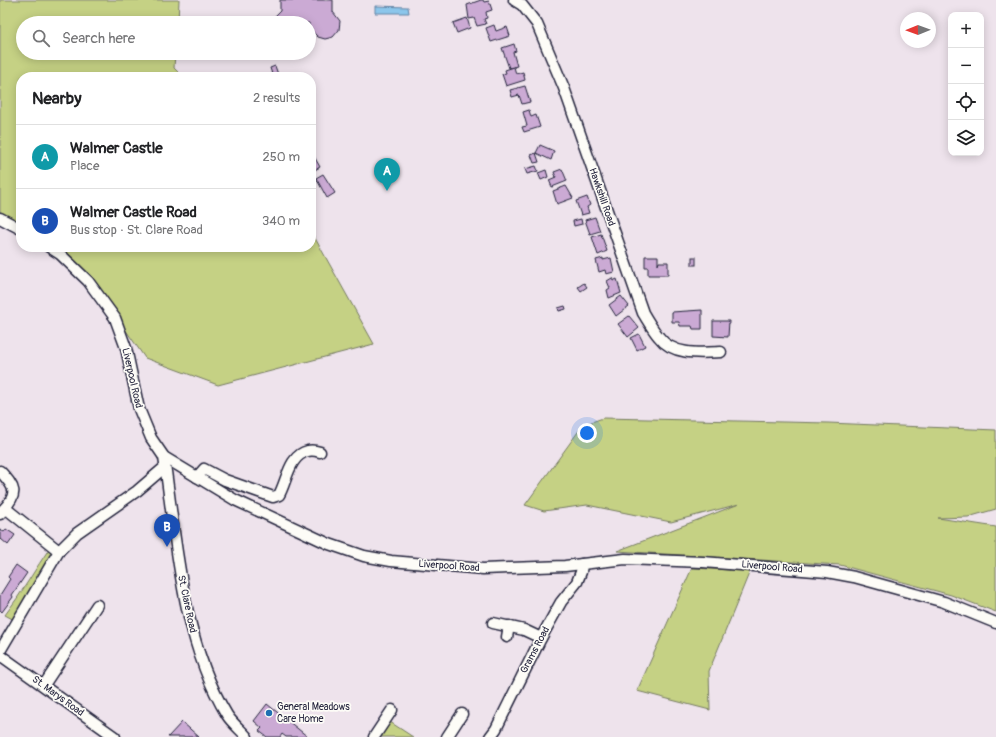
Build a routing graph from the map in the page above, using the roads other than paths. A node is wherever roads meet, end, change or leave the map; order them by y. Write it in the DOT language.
graph roads {
  1 [pos="514,0"];
  2 [pos="0,218"];
  3 [pos="16,226"];
  4 [pos="57,252"];
  5 [pos="722,352"];
  6 [pos="320,452"];
  7 [pos="165,462"];
  8 [pos="0,470"];
  9 [pos="197,477"];
  10 [pos="2,512"];
  11 [pos="59,551"];
  12 [pos="582,564"];
  13 [pos="96,605"];
  14 [pos="493,623"];
  15 [pos="996,623"];
  16 [pos="509,626"];
  17 [pos="507,637"];
  18 [pos="541,638"];
  19 [pos="0,651"];
  20 [pos="0,655"];
  21 [pos="44,685"];
  22 [pos="392,710"];
  23 [pos="462,714"];
  24 [pos="115,737"];
  25 [pos="247,737"];
  26 [pos="374,737"];
  27 [pos="447,737"];
  28 [pos="490,737"];
  1 -- 5 [label="street, Hawkshill Road"];
  2 -- 3 [label="street"];
  4 -- 7 [label="street, Liverpool Road"];
  6 -- 9 [label="street"];
  7 -- 9 [label="street, Liverpool Road"];
  7 -- 11 [label="street"];
  7 -- 25 [label="street, St. Clare Road"];
  8 -- 10 [label="street"];
  9 -- 12 [label="street, Liverpool Road"];
  10 -- 11 [label="street"];
  11 -- 19 [label="street"];
  12 -- 15 [label="street, Liverpool Road"];
  12 -- 18 [label="street, Grams Road"];
  13 -- 21 [label="street"];
  14 -- 16 [label="street"];
  16 -- 17 [label="street"];
  16 -- 18 [label="street"];
  18 -- 28 [label="street, Grams Road"];
  20 -- 21 [label="street, St. Marys Road"];
  21 -- 24 [label="street, St. Marys Road"];
  22 -- 26 [label="street"];
  23 -- 27 [label="street"];
}
